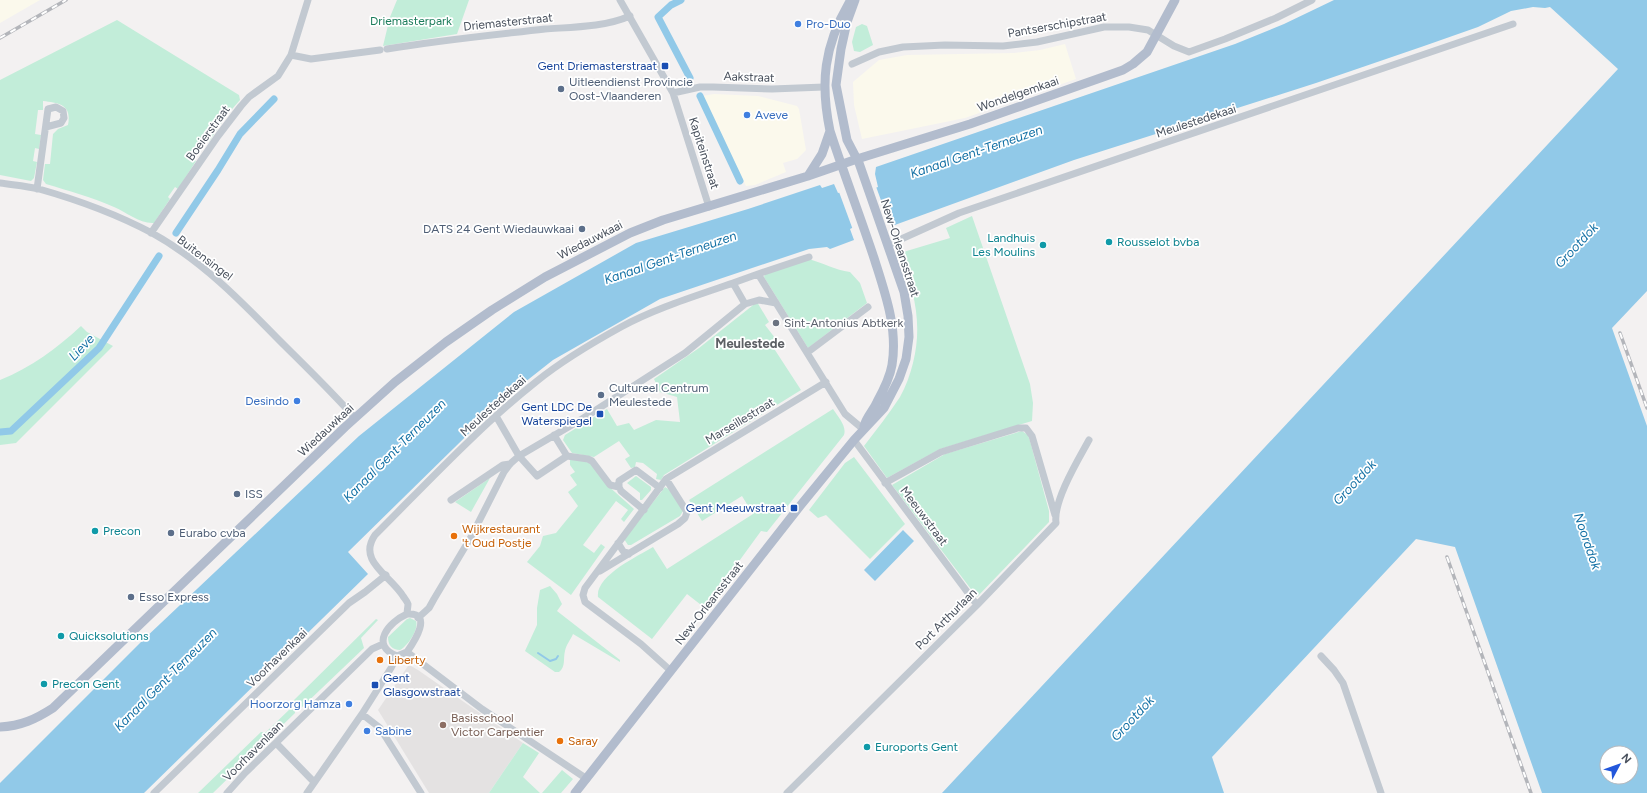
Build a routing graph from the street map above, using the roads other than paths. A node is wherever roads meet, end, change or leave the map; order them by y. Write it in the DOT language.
graph roads {
  1 [pos="308,0"];
  2 [pos="620,0"];
  3 [pos="851,0"];
  4 [pos="855,0"];
  5 [pos="1175,0"];
  6 [pos="1312,0"];
  7 [pos="630,16"];
  8 [pos="1513,24"];
  9 [pos="1156,35"];
  10 [pos="291,55"];
  11 [pos="852,64"];
  12 [pos="824,87"];
  13 [pos="673,93"];
  14 [pos="46,127"];
  15 [pos="830,131"];
  16 [pos="857,158"];
  17 [pos="841,164"];
  18 [pos="808,176"];
  19 [pos="0,183"];
  20 [pos="37,189"];
  21 [pos="710,207"];
  22 [pos="151,233"];
  23 [pos="888,245"];
  24 [pos="809,257"];
  25 [pos="758,274"];
  26 [pos="733,283"];
  27 [pos="775,301"];
  28 [pos="745,304"];
  29 [pos="868,307"];
  30 [pos="808,352"];
  31 [pos="826,382"];
  32 [pos="496,416"];
  33 [pos="355,418"];
  34 [pos="863,429"];
  35 [pos="554,435"];
  36 [pos="854,440"];
  37 [pos="1089,440"];
  38 [pos="519,456"];
  39 [pos="566,456"];
  40 [pos="510,464"];
  41 [pos="666,480"];
  42 [pos="885,483"];
  43 [pos="619,487"];
  44 [pos="660,488"];
  45 [pos="451,500"];
  46 [pos="644,510"];
  47 [pos="1055,515"];
  48 [pos="618,544"];
  49 [pos="630,554"];
  50 [pos="597,573"];
  51 [pos="384,577"];
  52 [pos="977,605"];
  53 [pos="407,614"];
  54 [pos="418,618"];
  55 [pos="383,644"];
  56 [pos="407,652"];
  57 [pos="397,656"];
  58 [pos="1321,656"];
  59 [pos="671,671"];
  60 [pos="362,714"];
  61 [pos="0,727"];
  62 [pos="276,743"];
  63 [pos="587,779"];
  64 [pos="314,782"];
  65 [pos="154,793"];
  66 [pos="227,793"];
  67 [pos="307,793"];
  68 [pos="421,793"];
  69 [pos="575,793"];
  70 [pos="787,793"];
  71 [pos="1381,793"];
  1 -- 10 [label="street, Boeierstraat"];
  2 -- 7 [label="street, Kapiteinstraat"];
  3 -- 12 [label="main road, New-Orleansstraat"];
  4 -- 16 [label="main road, New-Orleansstraat"];
  5 -- 9 [label="main road"];
  6 -- 9 [label="street"];
  7 -- 10 [label="street, Driemasterstraat"];
  7 -- 13 [label="street, Kapiteinstraat"];
  8 -- 23 [label="street, Meulestedekaai"];
  9 -- 11 [label="street, Pantserschipstraat"];
  9 -- 16 [label="main road, Wondelgemkaai"];
  10 -- 22 [label="street, Boeierstraat"];
  12 -- 13 [label="street, Aakstraat"];
  12 -- 15 [label="main road, New-Orleansstraat"];
  13 -- 21 [label="street, Kapiteinstraat"];
  14 -- 20 [label="street"];
  15 -- 17 [label="main road, New-Orleansstraat"];
  15 -- 18 [label="main road"];
  16 -- 17 [label="main road, Wondelgemkaai"];
  16 -- 23 [label="main road, New-Orleansstraat"];
  17 -- 18 [label="main road, Wondelgemkaai"];
  17 -- 34 [label="main road, New-Orleansstraat"];
  18 -- 21 [label="main road, Wondelgemkaai"];
  19 -- 20 [label="street, Buitensingel"];
  20 -- 22 [label="street, Buitensingel"];
  21 -- 33 [label="main road, Wiedauwkaai"];
  22 -- 33 [label="street, Buitensingel"];
  23 -- 34 [label="main road, New-Orleansstraat"];
  24 -- 25 [label="street"];
  25 -- 26 [label="street, Meulestedekaai"];
  25 -- 27 [label="street"];
  26 -- 28 [label="street"];
  26 -- 32 [label="street, Meulestedekaai"];
  27 -- 28 [label="street"];
  27 -- 30 [label="street"];
  28 -- 35 [label="street"];
  29 -- 30 [label="street"];
  30 -- 31 [label="street"];
  31 -- 34 [label="street"];
  31 -- 41 [label="street, Marseillestraat"];
  32 -- 38 [label="street"];
  32 -- 51 [label="street, Meulestedekaai"];
  33 -- 61 [label="main road, Wiedauwkaai"];
  34 -- 36 [label="main road, New-Orleansstraat"];
  35 -- 38 [label="street"];
  35 -- 39 [label="street"];
  36 -- 42 [label="street, Meeuwstraat"];
  36 -- 59 [label="main road, New-Orleansstraat"];
  37 -- 47 [label="street, Port Arthurlaan"];
  38 -- 39 [label="street"];
  38 -- 40 [label="street"];
  39 -- 43 [label="street"];
  40 -- 45 [label="street"];
  40 -- 54 [label="street"];
  41 -- 44 [label="street, Marseillestraat"];
  41 -- 49 [label="street, Marseillestraat"];
  42 -- 47 [label="street"];
  42 -- 52 [label="street, Meeuwstraat"];
  43 -- 44 [label="street"];
  43 -- 46 [label="street"];
  44 -- 46 [label="street, Marseillestraat"];
  46 -- 48 [label="street, Marseillestraat"];
  47 -- 52 [label="street, Port Arthurlaan"];
  48 -- 49 [label="street"];
  48 -- 50 [label="street, Marseillestraat"];
  49 -- 50 [label="street, Marseillestraat"];
  50 -- 59 [label="street, Marseillestraat"];
  51 -- 53 [label="street, Meulestedekaai"];
  51 -- 65 [label="street, Voorhavenkaai"];
  52 -- 70 [label="street, Port Arthurlaan"];
  53 -- 54 [label="street"];
  53 -- 55 [label="street"];
  54 -- 56 [label="street"];
  55 -- 57 [label="street"];
  55 -- 62 [label="street, Voorhavenlaan"];
  56 -- 57 [label="street"];
  56 -- 63 [label="street"];
  57 -- 60 [label="street"];
  58 -- 71 [label="street"];
  59 -- 63 [label="main road, New-Orleansstraat"];
  60 -- 64 [label="street"];
  60 -- 68 [label="street"];
  62 -- 64 [label="street"];
  62 -- 66 [label="street, Voorhavenlaan"];
  63 -- 69 [label="main road, New-Orleansstraat"];
  64 -- 67 [label="street"];
}
